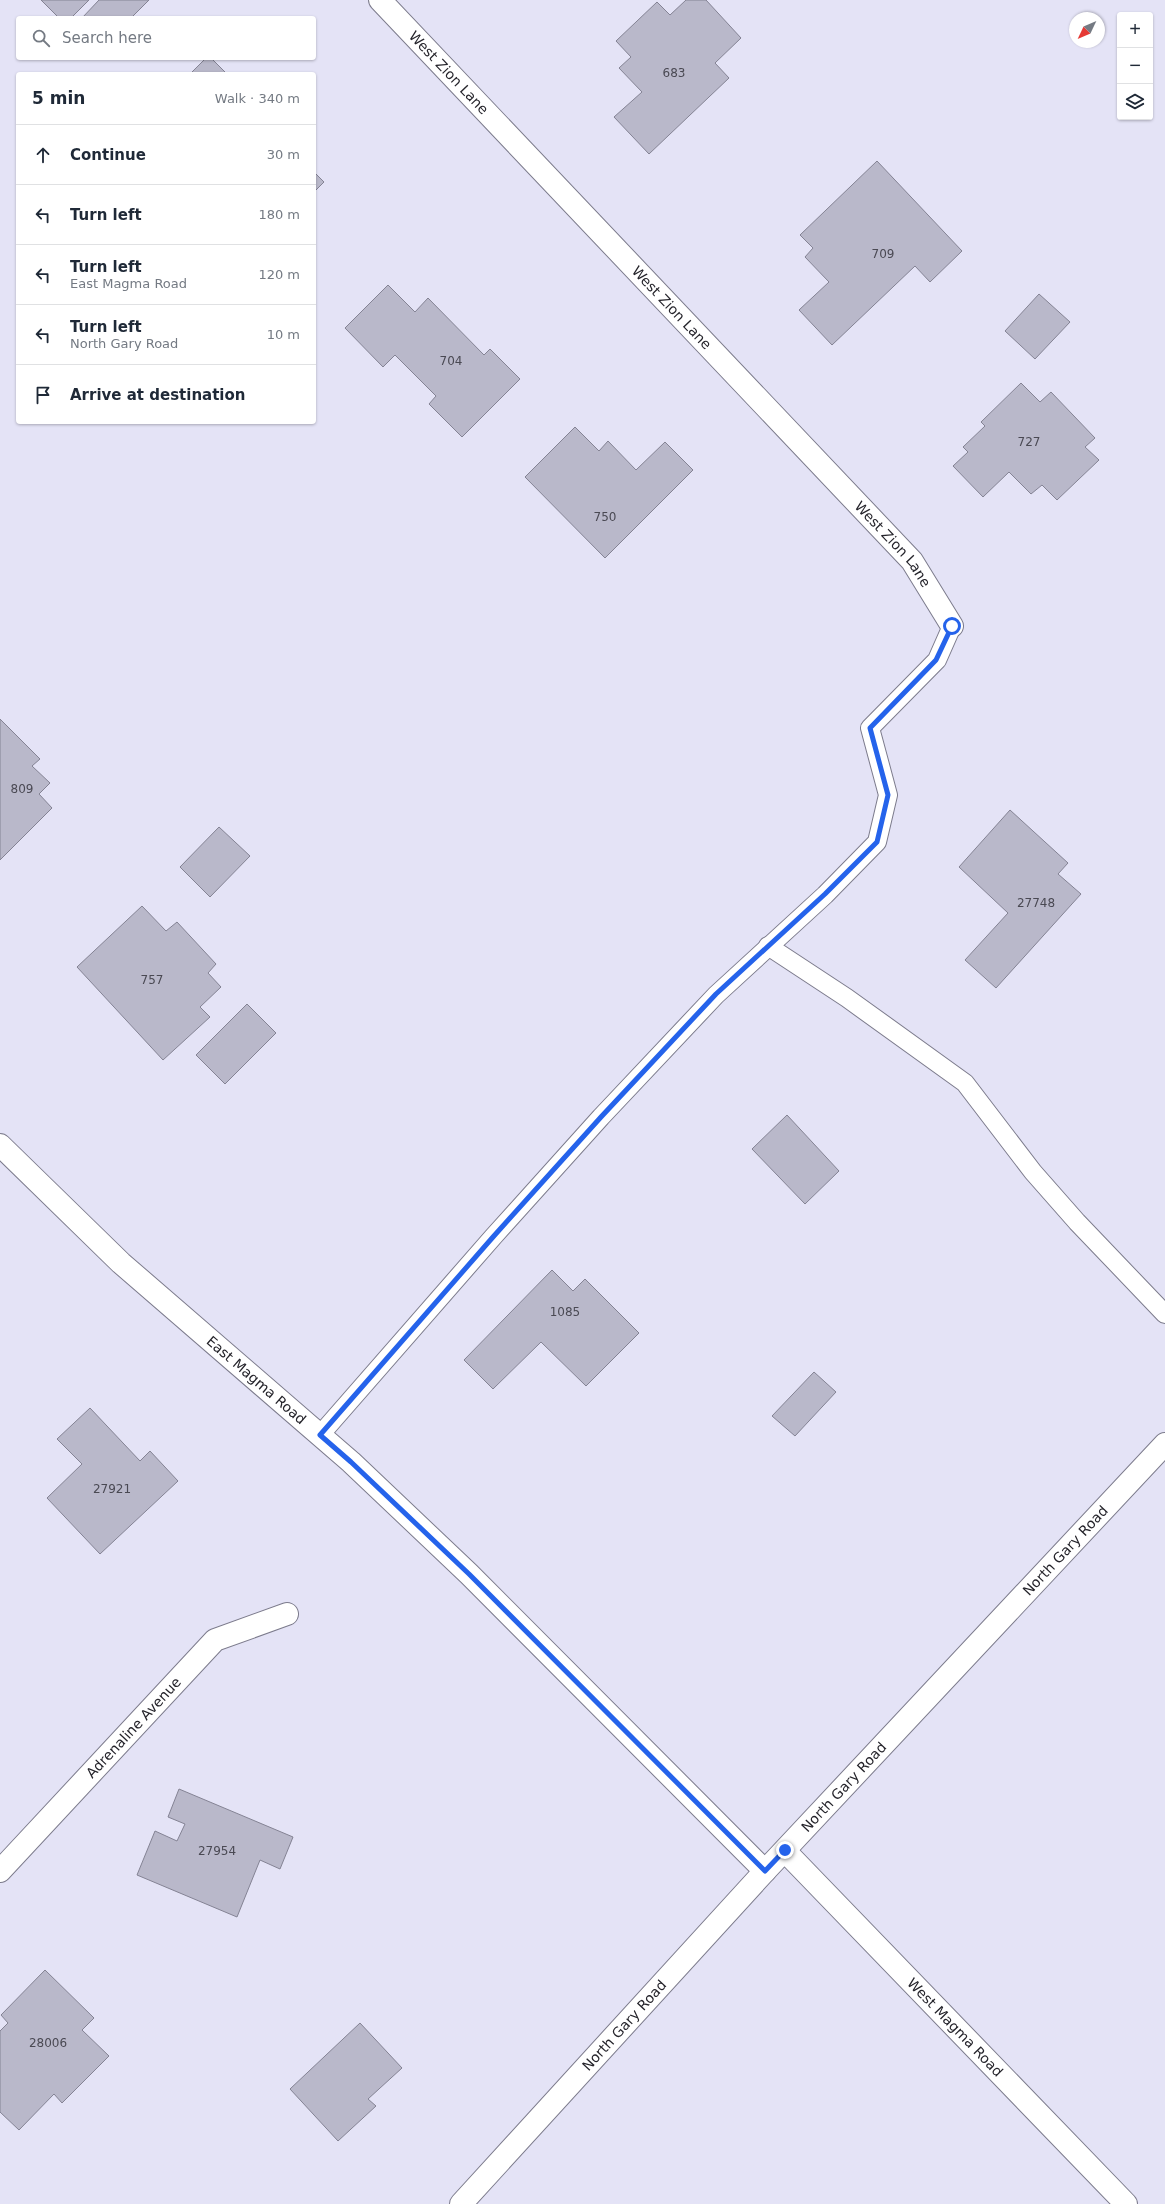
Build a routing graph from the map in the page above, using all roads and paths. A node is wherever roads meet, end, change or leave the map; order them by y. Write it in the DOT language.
graph roads {
  1 [pos="380,0"];
  2 [pos="952,626"];
  3 [pos="768,946"];
  4 [pos="0,1145"];
  5 [pos="1164,1312"];
  6 [pos="320,1435"];
  7 [pos="1165,1444"];
  8 [pos="287,1614"];
  9 [pos="785,1850"];
  10 [pos="0,1871"];
  11 [pos="765,1871"];
  12 [pos="461,2204"];
  13 [pos="1126,2204"];
  1 -- 2 [label="street, West Zion Lane"];
  2 -- 3 [label="lane"];
  3 -- 5 [label="lane"];
  3 -- 6 [label="lane"];
  4 -- 6 [label="street, East Magma Road"];
  6 -- 11 [label="street, East Magma Road"];
  7 -- 9 [label="street, North Gary Road"];
  8 -- 10 [label="street, Adrenaline Avenue"];
  9 -- 11 [label="street, North Gary Road"];
  9 -- 13 [label="street, West Magma Road"];
  11 -- 12 [label="street, North Gary Road"];
}
